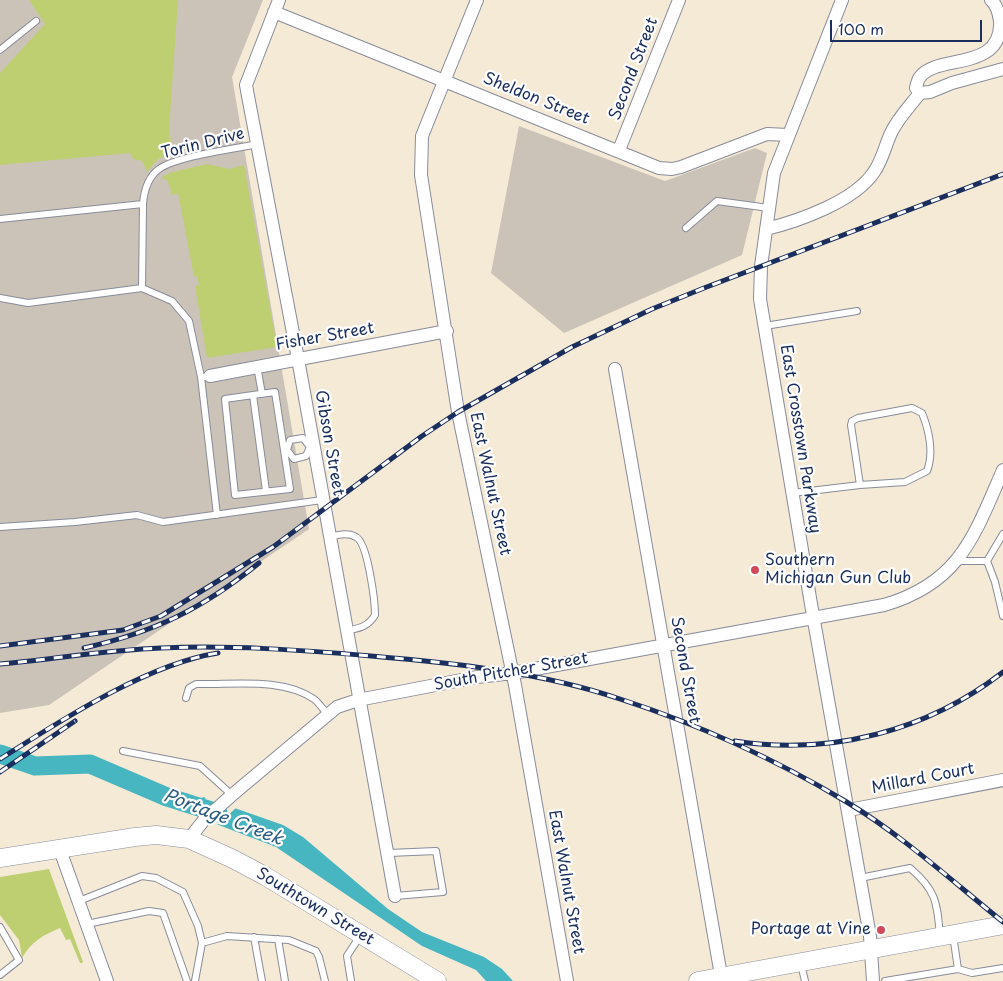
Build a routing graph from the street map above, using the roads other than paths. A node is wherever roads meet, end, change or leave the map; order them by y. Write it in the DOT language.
graph roads {
  1 [pos="477,0"];
  2 [pos="679,0"];
  3 [pos="842,0"];
  4 [pos="992,0"];
  5 [pos="276,6"];
  6 [pos="36,21"];
  7 [pos="0,50"];
  8 [pos="1003,70"];
  9 [pos="444,80"];
  10 [pos="920,92"];
  11 [pos="788,134"];
  12 [pos="258,144"];
  13 [pos="619,150"];
  14 [pos="143,204"];
  15 [pos="769,208"];
  16 [pos="0,219"];
  17 [pos="686,228"];
  18 [pos="766,229"];
  19 [pos="142,288"];
  20 [pos="0,298"];
  21 [pos="857,311"];
  22 [pos="765,326"];
  23 [pos="447,330"];
  24 [pos="298,359"];
  25 [pos="257,366"];
  26 [pos="615,369"];
  27 [pos="206,377"];
  28 [pos="262,394"];
  29 [pos="253,395"];
  30 [pos="312,446"];
  31 [pos="286,450"];
  32 [pos="1003,470"];
  33 [pos="860,485"];
  34 [pos="266,491"];
  35 [pos="793,494"];
  36 [pos="322,500"];
  37 [pos="217,515"];
  38 [pos="0,527"];
  39 [pos="1003,534"];
  40 [pos="329,537"];
  41 [pos="957,561"];
  42 [pos="987,561"];
  43 [pos="1003,616"];
  44 [pos="813,618"];
  45 [pos="347,631"];
  46 [pos="664,645"];
  47 [pos="513,673"];
  48 [pos="186,698"];
  49 [pos="358,700"];
  50 [pos="327,714"];
  51 [pos="123,751"];
  52 [pos="1003,780"];
  53 [pos="227,799"];
  54 [pos="849,810"];
  55 [pos="189,839"];
  56 [pos="60,850"];
  57 [pos="389,854"];
  58 [pos="0,858"];
  59 [pos="860,878"];
  60 [pos="395,896"];
  61 [pos="79,901"];
  62 [pos="87,924"];
  63 [pos="1003,925"];
  64 [pos="0,927"];
  65 [pos="361,934"];
  66 [pos="947,936"];
  67 [pos="254,937"];
  68 [pos="278,939"];
  69 [pos="202,943"];
  70 [pos="872,950"];
  71 [pos="800,963"];
  72 [pos="958,968"];
  73 [pos="1003,968"];
  74 [pos="0,975"];
  75 [pos="722,979"];
  76 [pos="108,981"];
  77 [pos="187,981"];
  78 [pos="195,981"];
  79 [pos="262,981"];
  80 [pos="285,981"];
  81 [pos="325,981"];
  82 [pos="352,981"];
  83 [pos="437,981"];
  84 [pos="567,981"];
  85 [pos="698,981"];
  86 [pos="805,981"];
  87 [pos="873,981"];
  88 [pos="885,981"];
  1 -- 9 [label="street, East Walnut Street"];
  2 -- 13 [label="street, Second Street"];
  3 -- 11 [label="street, East Crosstown Parkway"];
  4 -- 10 [label="street"];
  5 -- 9 [label="street, Sheldon Street"];
  5 -- 12 [label="street, Gibson Street"];
  6 -- 7 [label="lane"];
  8 -- 10 [label="street"];
  9 -- 13 [label="street, Sheldon Street"];
  9 -- 23 [label="street, East Walnut Street"];
  10 -- 18 [label="street"];
  11 -- 13 [label="street, Sheldon Street"];
  11 -- 15 [label="street, East Crosstown Parkway"];
  12 -- 14 [label="lane, Torin Drive"];
  12 -- 24 [label="street, Gibson Street"];
  14 -- 16 [label="lane"];
  14 -- 19 [label="lane, Torin Drive"];
  15 -- 17 [label="lane"];
  15 -- 18 [label="street, East Crosstown Parkway"];
  18 -- 22 [label="street, East Crosstown Parkway"];
  19 -- 20 [label="lane"];
  19 -- 27 [label="lane"];
  21 -- 22 [label="lane"];
  22 -- 35 [label="street, East Crosstown Parkway"];
  23 -- 24 [label="street, Fisher Street"];
  23 -- 47 [label="street, East Walnut Street"];
  24 -- 25 [label="street, Fisher Street"];
  24 -- 30 [label="street, Gibson Street"];
  25 -- 27 [label="street, Fisher Street"];
  25 -- 28 [label="lane"];
  26 -- 46 [label="street, Second Street"];
  27 -- 37 [label="lane"];
  28 -- 29 [label="lane"];
  28 -- 31 [label="lane"];
  29 -- 34 [label="lane"];
  29 -- 34 [label="lane"];
  30 -- 31 [label="lane"];
  30 -- 31 [label="lane"];
  30 -- 36 [label="street, Gibson Street"];
  31 -- 34 [label="lane"];
  32 -- 41 [label="street, South Pitcher Street"];
  33 -- 33 [label="lane"];
  33 -- 35 [label="lane"];
  35 -- 44 [label="street, East Crosstown Parkway"];
  36 -- 37 [label="lane"];
  36 -- 40 [label="street, Gibson Street"];
  37 -- 38 [label="lane"];
  39 -- 42 [label="lane"];
  40 -- 45 [label="street, Gibson Street"];
  40 -- 45 [label="lane"];
  41 -- 42 [label="lane"];
  41 -- 44 [label="street, South Pitcher Street"];
  42 -- 43 [label="lane"];
  44 -- 46 [label="street, South Pitcher Street"];
  44 -- 54 [label="street, East Crosstown Parkway"];
  45 -- 49 [label="street, Gibson Street"];
  46 -- 47 [label="street, South Pitcher Street"];
  46 -- 75 [label="street, Second Street"];
  47 -- 49 [label="street, South Pitcher Street"];
  47 -- 84 [label="street, East Walnut Street"];
  48 -- 50 [label="lane"];
  49 -- 50 [label="street, South Pitcher Street"];
  49 -- 57 [label="street, Gibson Street"];
  50 -- 53 [label="street, South Pitcher Street"];
  51 -- 53 [label="lane"];
  52 -- 54 [label="street, Millard Court"];
  53 -- 55 [label="street, South Pitcher Street"];
  54 -- 59 [label="street, East Crosstown Parkway"];
  55 -- 56 [label="main road"];
  55 -- 65 [label="main road, Southtown Street"];
  56 -- 58 [label="main road"];
  56 -- 61 [label="street"];
  57 -- 60 [label="street, Gibson Street"];
  57 -- 60 [label="lane"];
  59 -- 66 [label="lane"];
  59 -- 70 [label="street, East Crosstown Parkway"];
  61 -- 62 [label="street"];
  61 -- 69 [label="lane"];
  62 -- 76 [label="street"];
  62 -- 77 [label="lane"];
  63 -- 66 [label="main road"];
  64 -- 74 [label="lane"];
  65 -- 82 [label="lane"];
  65 -- 83 [label="main road, Southtown Street"];
  66 -- 70 [label="main road"];
  66 -- 72 [label="lane"];
  67 -- 68 [label="lane"];
  67 -- 69 [label="lane"];
  67 -- 79 [label="lane"];
  68 -- 80 [label="lane"];
  68 -- 81 [label="lane"];
  69 -- 78 [label="lane"];
  70 -- 71 [label="main road"];
  70 -- 87 [label="street, East Crosstown Parkway"];
  71 -- 75 [label="main road"];
  71 -- 86 [label="lane"];
  72 -- 73 [label="lane"];
  72 -- 88 [label="lane"];
  75 -- 85 [label="main road"];
}
